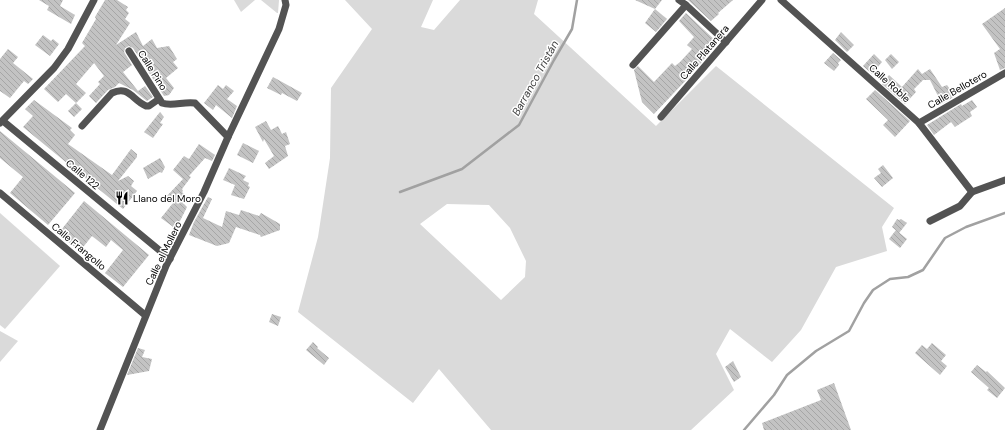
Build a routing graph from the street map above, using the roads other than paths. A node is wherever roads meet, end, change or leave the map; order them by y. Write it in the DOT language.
graph roads {
  1 [pos="285,0"];
  2 [pos="679,0"];
  3 [pos="762,0"];
  4 [pos="781,0"];
  5 [pos="91,1"];
  6 [pos="686,5"];
  7 [pos="726,42"];
  8 [pos="130,52"];
  9 [pos="633,65"];
  10 [pos="1005,73"];
  11 [pos="159,99"];
  12 [pos="661,117"];
  13 [pos="1,122"];
  14 [pos="920,123"];
  15 [pos="82,126"];
  16 [pos="228,137"];
  17 [pos="1005,180"];
  18 [pos="972,192"];
  19 [pos="0,193"];
  20 [pos="930,221"];
  21 [pos="170,259"];
  22 [pos="145,315"];
  23 [pos="100,430"];
  1 -- 16 [label="street, Calle el Mollero"];
  2 -- 6 [label="street"];
  3 -- 7 [label="street, Calle Platanera"];
  4 -- 14 [label="street, Calle Roble"];
  5 -- 13 [label="street"];
  6 -- 7 [label="street"];
  6 -- 9 [label="street"];
  7 -- 12 [label="street, Calle Platanera"];
  8 -- 11 [label="street, Calle Pino"];
  10 -- 14 [label="street, Calle Bellotero"];
  11 -- 15 [label="street, Calle Pino"];
  11 -- 16 [label="street, Calle Pino"];
  13 -- 21 [label="street, Calle 122"];
  14 -- 18 [label="street, Calle Roble"];
  16 -- 21 [label="street, Calle el Mollero"];
  17 -- 18 [label="street"];
  18 -- 20 [label="street"];
  19 -- 22 [label="street, Calle Frangollo"];
  21 -- 22 [label="street, Calle el Mollero"];
  22 -- 23 [label="street, Calle el Mollero"];
}
